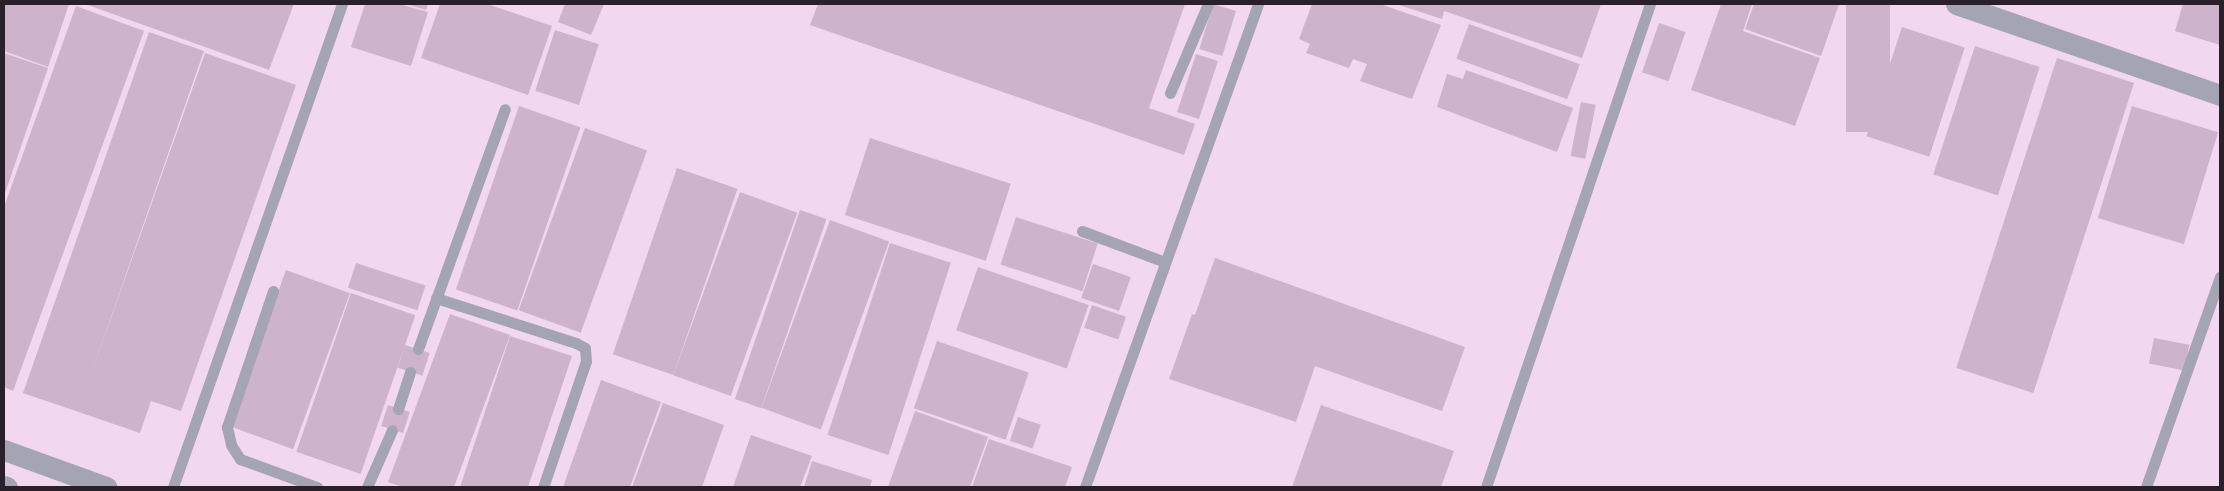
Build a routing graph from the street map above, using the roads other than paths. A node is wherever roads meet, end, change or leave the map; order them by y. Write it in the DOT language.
graph roads {
  1 [pos="342,4"];
  2 [pos="1208,4"];
  3 [pos="1258,4"];
  4 [pos="1650,4"];
  5 [pos="1956,4"];
  6 [pos="1170,93"];
  7 [pos="2220,95"];
  8 [pos="505,109"];
  9 [pos="1082,231"];
  10 [pos="1165,262"];
  11 [pos="2220,277"];
  12 [pos="273,291"];
  13 [pos="436,298"];
  14 [pos="418,349"];
  15 [pos="410,372"];
  16 [pos="398,409"];
  17 [pos="392,430"];
  18 [pos="4,450"];
  19 [pos="106,487"];
  20 [pos="173,487"];
  21 [pos="318,487"];
  22 [pos="367,487"];
  23 [pos="543,487"];
  24 [pos="1085,487"];
  25 [pos="1486,487"];
  26 [pos="2146,487"];
  1 -- 20 [label="lane"];
  2 -- 6 [label="lane"];
  3 -- 10 [label="lane"];
  4 -- 25 [label="lane"];
  5 -- 7 [label="street"];
  8 -- 13 [label="lane"];
  9 -- 10 [label="lane"];
  10 -- 24 [label="lane"];
  11 -- 26 [label="lane"];
  12 -- 21 [label="lane"];
  13 -- 14 [label="lane"];
  13 -- 23 [label="lane"];
  15 -- 16 [label="lane"];
  17 -- 22 [label="lane"];
  18 -- 19 [label="street"];
}
